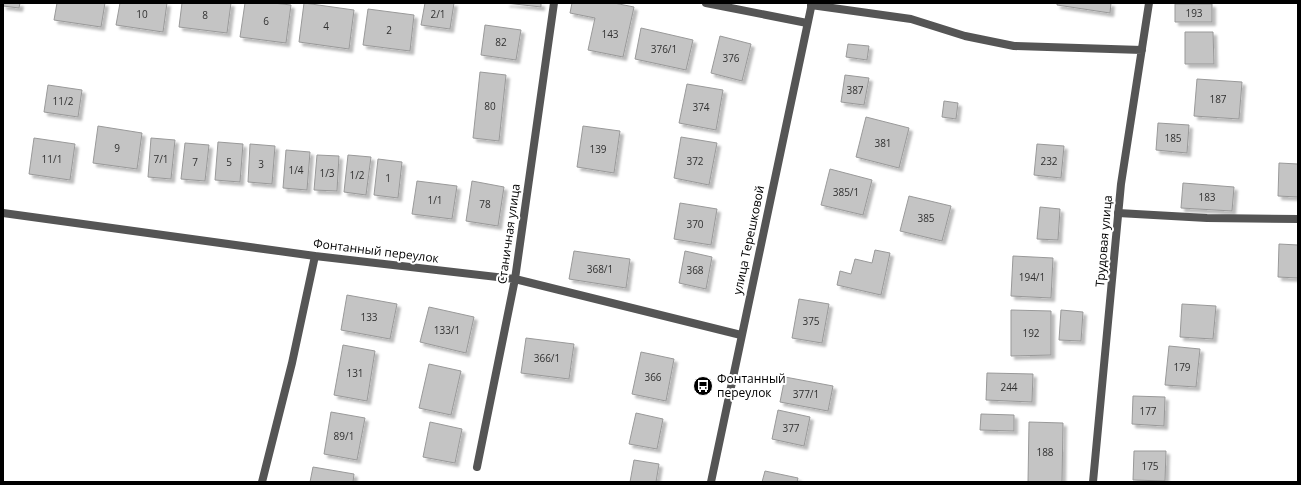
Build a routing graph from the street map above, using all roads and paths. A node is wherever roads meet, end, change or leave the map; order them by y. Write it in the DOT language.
graph roads {
  1 [pos="554,3"];
  2 [pos="706,3"];
  3 [pos="1149,3"];
  4 [pos="812,4"];
  5 [pos="807,23"];
  6 [pos="1142,50"];
  7 [pos="3,213"];
  8 [pos="1118,213"];
  9 [pos="1298,219"];
  10 [pos="315,256"];
  11 [pos="515,279"];
  12 [pos="741,335"];
  13 [pos="477,467"];
  14 [pos="262,482"];
  15 [pos="711,482"];
  16 [pos="1093,482"];
  1 -- 11 [label="street, Станичная улица"];
  2 -- 5 [label="street"];
  3 -- 6 [label="street, Трудовая улица"];
  4 -- 5 [label="street, улица Терешковой"];
  4 -- 6 [label="street"];
  5 -- 12 [label="street, улица Терешковой"];
  6 -- 8 [label="street, Трудовая улица"];
  7 -- 10 [label="street, Фонтанный переулок"];
  8 -- 9 [label="street"];
  8 -- 16 [label="street, Трудовая улица"];
  10 -- 11 [label="street, Фонтанный переулок"];
  10 -- 14 [label="street"];
  11 -- 12 [label="street, Фонтанный переулок"];
  11 -- 13 [label="street, Станичная улица"];
  12 -- 15 [label="street, улица Терешковой"];
}
